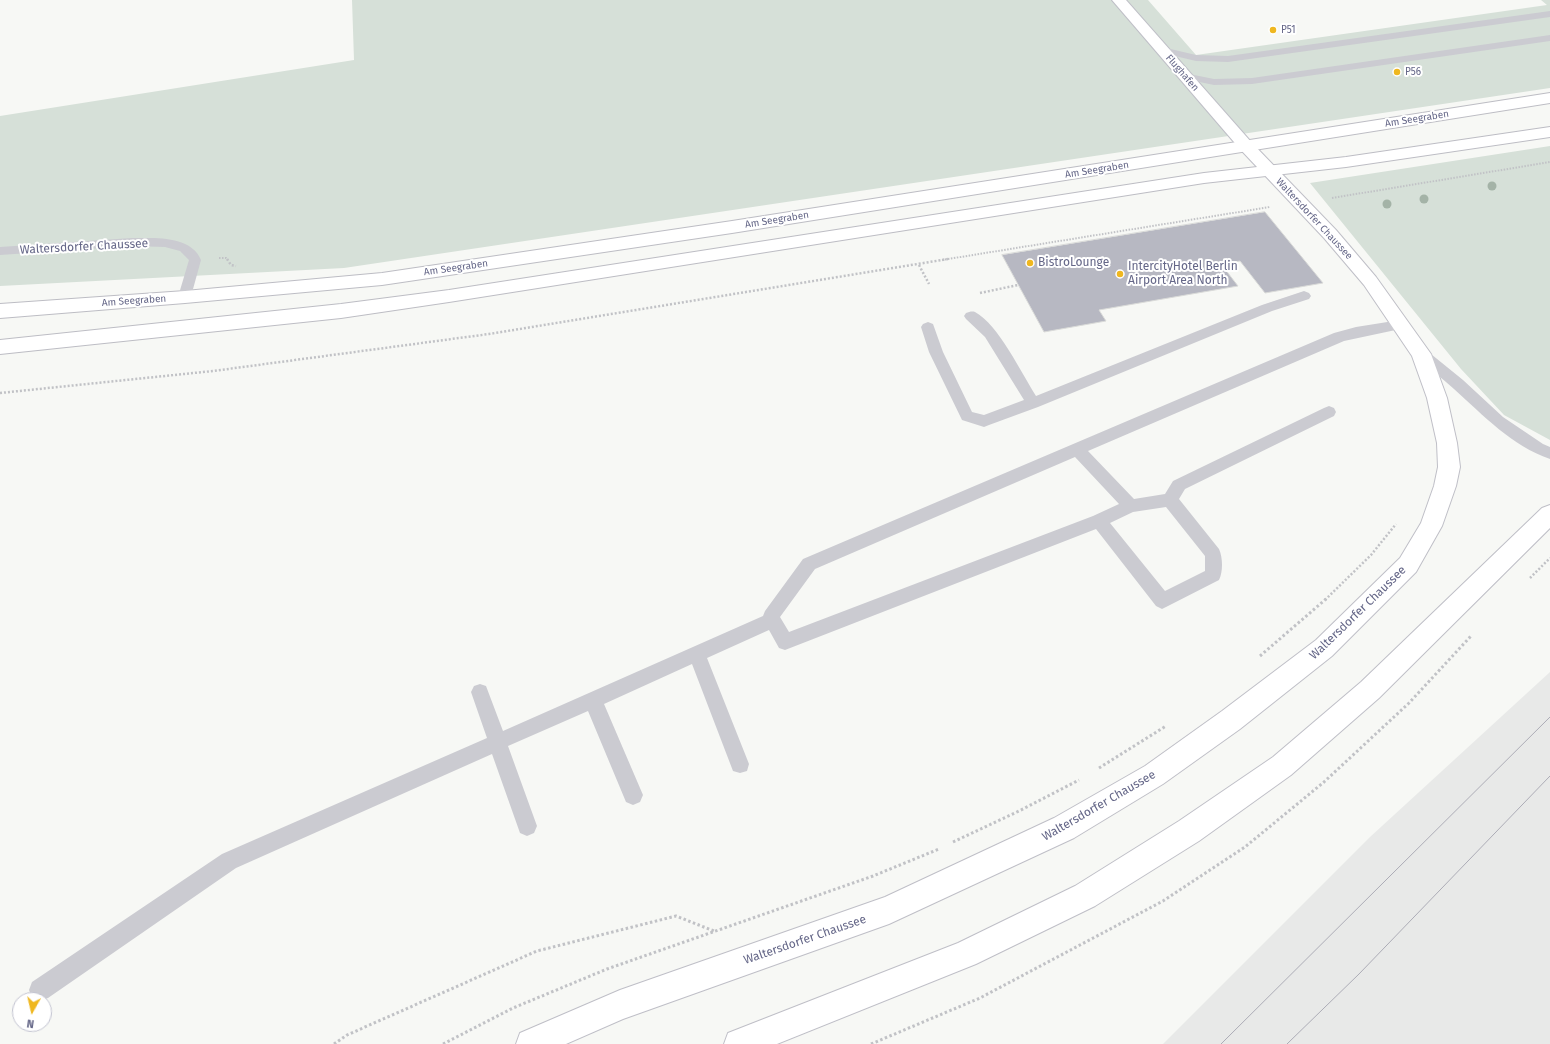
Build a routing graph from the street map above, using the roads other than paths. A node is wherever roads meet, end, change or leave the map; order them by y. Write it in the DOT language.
graph roads {
  1 [pos="1119,0"];
  2 [pos="1550,14"];
  3 [pos="1550,38"];
  4 [pos="1162,50"];
  5 [pos="1184,76"];
  6 [pos="1550,98"];
  7 [pos="1550,132"];
  8 [pos="1246,146"];
  9 [pos="1269,170"];
  10 [pos="0,251"];
  11 [pos="1304,296"];
  12 [pos="185,297"];
  13 [pos="0,311"];
  14 [pos="971,316"];
  15 [pos="1400,325"];
  16 [pos="928,327"];
  17 [pos="0,347"];
  18 [pos="1421,354"];
  19 [pos="1033,403"];
  20 [pos="1329,412"];
  21 [pos="1077,449"];
  22 [pos="1550,453"];
  23 [pos="1170,500"];
  24 [pos="1131,506"];
  25 [pos="1550,514"];
  26 [pos="1099,521"];
  27 [pos="773,620"];
  28 [pos="697,654"];
  29 [pos="480,692"];
  30 [pos="593,700"];
  31 [pos="498,742"];
  32 [pos="740,764"];
  33 [pos="633,795"];
  34 [pos="527,826"];
  35 [pos="40,990"];
  36 [pos="531,1044"];
  37 [pos="739,1044"];
  1 -- 4 [label="main road, Flughafen"];
  2 -- 4 [label="lane"];
  3 -- 5 [label="lane"];
  4 -- 5 [label="main road, Flughafen"];
  5 -- 8 [label="main road, Flughafen"];
  6 -- 8 [label="main road, Am Seegraben"];
  7 -- 9 [label="main road"];
  8 -- 9 [label="main road, Waltersdorfer Chaussee"];
  8 -- 12 [label="main road, Am Seegraben"];
  9 -- 15 [label="main road, Waltersdorfer Chaussee"];
  9 -- 17 [label="main road"];
  10 -- 12 [label="lane, Waltersdorfer Chaussee"];
  11 -- 19 [label="lane"];
  12 -- 13 [label="main road, Am Seegraben"];
  14 -- 19 [label="lane"];
  15 -- 18 [label="main road, Waltersdorfer Chaussee"];
  15 -- 21 [label="lane"];
  16 -- 19 [label="lane"];
  18 -- 22 [label="lane, Waltersdorfer Chaussee"];
  18 -- 36 [label="main road, Waltersdorfer Chaussee"];
  20 -- 23 [label="lane"];
  21 -- 24 [label="lane"];
  21 -- 27 [label="lane"];
  23 -- 24 [label="lane"];
  23 -- 26 [label="lane"];
  24 -- 26 [label="lane"];
  25 -- 37 [label="main road"];
  26 -- 27 [label="lane"];
  27 -- 28 [label="lane"];
  28 -- 30 [label="lane"];
  28 -- 32 [label="lane"];
  29 -- 31 [label="lane"];
  30 -- 31 [label="lane"];
  30 -- 33 [label="lane"];
  31 -- 34 [label="lane"];
  31 -- 35 [label="lane"];
}
